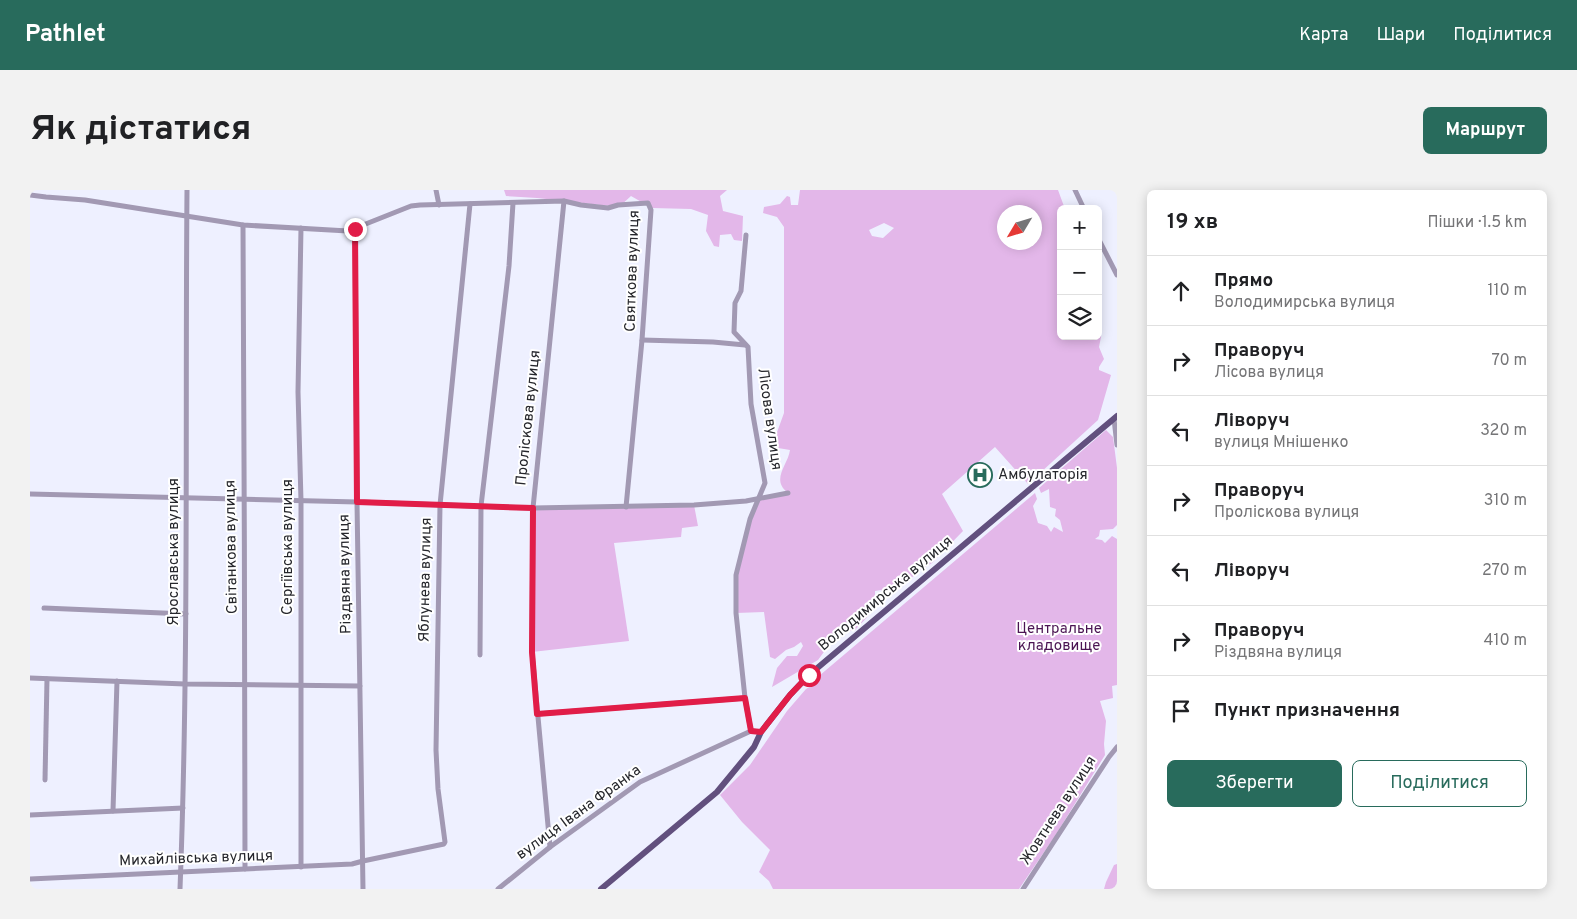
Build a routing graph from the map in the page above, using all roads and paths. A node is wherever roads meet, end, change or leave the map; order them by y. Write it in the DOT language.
graph roads {
  1 [pos="187,190"];
  2 [pos="436,190"];
  3 [pos="1074,190"];
  4 [pos="30,194"];
  5 [pos="564,201"];
  6 [pos="513,203"];
  7 [pos="470,204"];
  8 [pos="439,205"];
  9 [pos="1082,205"];
  10 [pos="187,215"];
  11 [pos="243,225"];
  12 [pos="301,228"];
  13 [pos="355,229"];
  14 [pos="746,235"];
  15 [pos="1102,246"];
  16 [pos="1117,276"];
  17 [pos="642,340"];
  18 [pos="746,345"];
  19 [pos="1115,418"];
  20 [pos="1117,445"];
  21 [pos="788,492"];
  22 [pos="30,494"];
  23 [pos="187,498"];
  24 [pos="243,499"];
  25 [pos="301,500"];
  26 [pos="757,500"];
  27 [pos="357,502"];
  28 [pos="440,504"];
  29 [pos="481,506"];
  30 [pos="626,507"];
  31 [pos="533,508"];
  32 [pos="44,608"];
  33 [pos="186,614"];
  34 [pos="480,655"];
  35 [pos="30,678"];
  36 [pos="47,679"];
  37 [pos="117,681"];
  38 [pos="186,684"];
  39 [pos="246,685"];
  40 [pos="300,686"];
  41 [pos="360,686"];
  42 [pos="745,698"];
  43 [pos="537,714"];
  44 [pos="751,731"];
  45 [pos="761,732"];
  46 [pos="1117,747"];
  47 [pos="45,780"];
  48 [pos="183,808"];
  49 [pos="113,811"];
  50 [pos="30,815"];
  51 [pos="550,847"];
  52 [pos="363,861"];
  53 [pos="301,867"];
  54 [pos="245,869"];
  55 [pos="181,872"];
  56 [pos="30,879"];
  57 [pos="1025,888"];
  58 [pos="180,889"];
  59 [pos="364,889"];
  60 [pos="498,889"];
  61 [pos="602,889"];
  1 -- 10 [label="street, Ярославська вулиця"];
  2 -- 8 [label="street"];
  3 -- 9 [label="street"];
  4 -- 10 [label="street, Святкова вулиця"];
  5 -- 6 [label="street, Святкова вулиця"];
  5 -- 17 [label="street, Святкова вулиця"];
  5 -- 31 [label="street, Проліскова вулиця"];
  6 -- 7 [label="street, Святкова вулиця"];
  6 -- 29 [label="street"];
  7 -- 8 [label="street, Святкова вулиця"];
  7 -- 28 [label="street, Яблунева вулиця"];
  8 -- 13 [label="street, Святкова вулиця"];
  10 -- 11 [label="street, Святкова вулиця"];
  10 -- 23 [label="street, Ярославська вулиця"];
  11 -- 12 [label="street, Святкова вулиця"];
  11 -- 24 [label="street, Світанкова вулиця"];
  12 -- 13 [label="street, Святкова вулиця"];
  12 -- 25 [label="street, Сергіївська вулиця"];
  13 -- 27 [label="street, Різдвяна вулиця"];
  14 -- 18 [label="street, Лісова вулиця"];
  15 -- 16 [label="street"];
  17 -- 18 [label="street"];
  17 -- 30 [label="street, Святкова вулиця"];
  18 -- 26 [label="street, Лісова вулиця"];
  19 -- 20 [label="street"];
  19 -- 45 [label="main road, Володимирська вулиця"];
  21 -- 26 [label="street"];
  22 -- 23 [label="street"];
  23 -- 24 [label="street"];
  23 -- 33 [label="street, Ярославська вулиця"];
  24 -- 25 [label="street"];
  24 -- 39 [label="street, Світанкова вулиця"];
  25 -- 27 [label="street"];
  25 -- 40 [label="street, Сергіївська вулиця"];
  26 -- 30 [label="street"];
  26 -- 42 [label="street, Лісова вулиця"];
  27 -- 28 [label="street"];
  27 -- 41 [label="street, Різдвяна вулиця"];
  28 -- 29 [label="street"];
  28 -- 52 [label="street, Яблунева вулиця"];
  29 -- 31 [label="street"];
  29 -- 34 [label="street"];
  30 -- 31 [label="street"];
  31 -- 43 [label="street, Проліскова вулиця"];
  32 -- 33 [label="street"];
  33 -- 38 [label="street, Ярославська вулиця"];
  35 -- 36 [label="street"];
  36 -- 37 [label="street"];
  36 -- 47 [label="street"];
  37 -- 38 [label="street"];
  37 -- 49 [label="street"];
  38 -- 39 [label="street"];
  38 -- 48 [label="street, Ярославська вулиця"];
  39 -- 40 [label="street"];
  39 -- 54 [label="street, Світанкова вулиця"];
  40 -- 41 [label="street"];
  40 -- 53 [label="street, Сергіївська вулиця"];
  41 -- 52 [label="street, Різдвяна вулиця"];
  42 -- 43 [label="street"];
  42 -- 44 [label="street, Лісова вулиця"];
  43 -- 51 [label="street, Проліскова вулиця"];
  44 -- 45 [label="street"];
  44 -- 51 [label="street, вулиця Івана Франка"];
  45 -- 61 [label="main road, Володимирська вулиця"];
  46 -- 57 [label="street, Жовтнева вулиця"];
  48 -- 49 [label="street"];
  48 -- 55 [label="street, Ярославська вулиця"];
  49 -- 50 [label="street"];
  51 -- 60 [label="street, вулиця Івана Франка"];
  52 -- 53 [label="street, Михайлівська вулиця"];
  52 -- 59 [label="street, Різдвяна вулиця"];
  53 -- 54 [label="street, Михайлівська вулиця"];
  54 -- 55 [label="street, Михайлівська вулиця"];
  55 -- 56 [label="street, Михайлівська вулиця"];
  55 -- 58 [label="street, Ярославська вулиця"];
}
